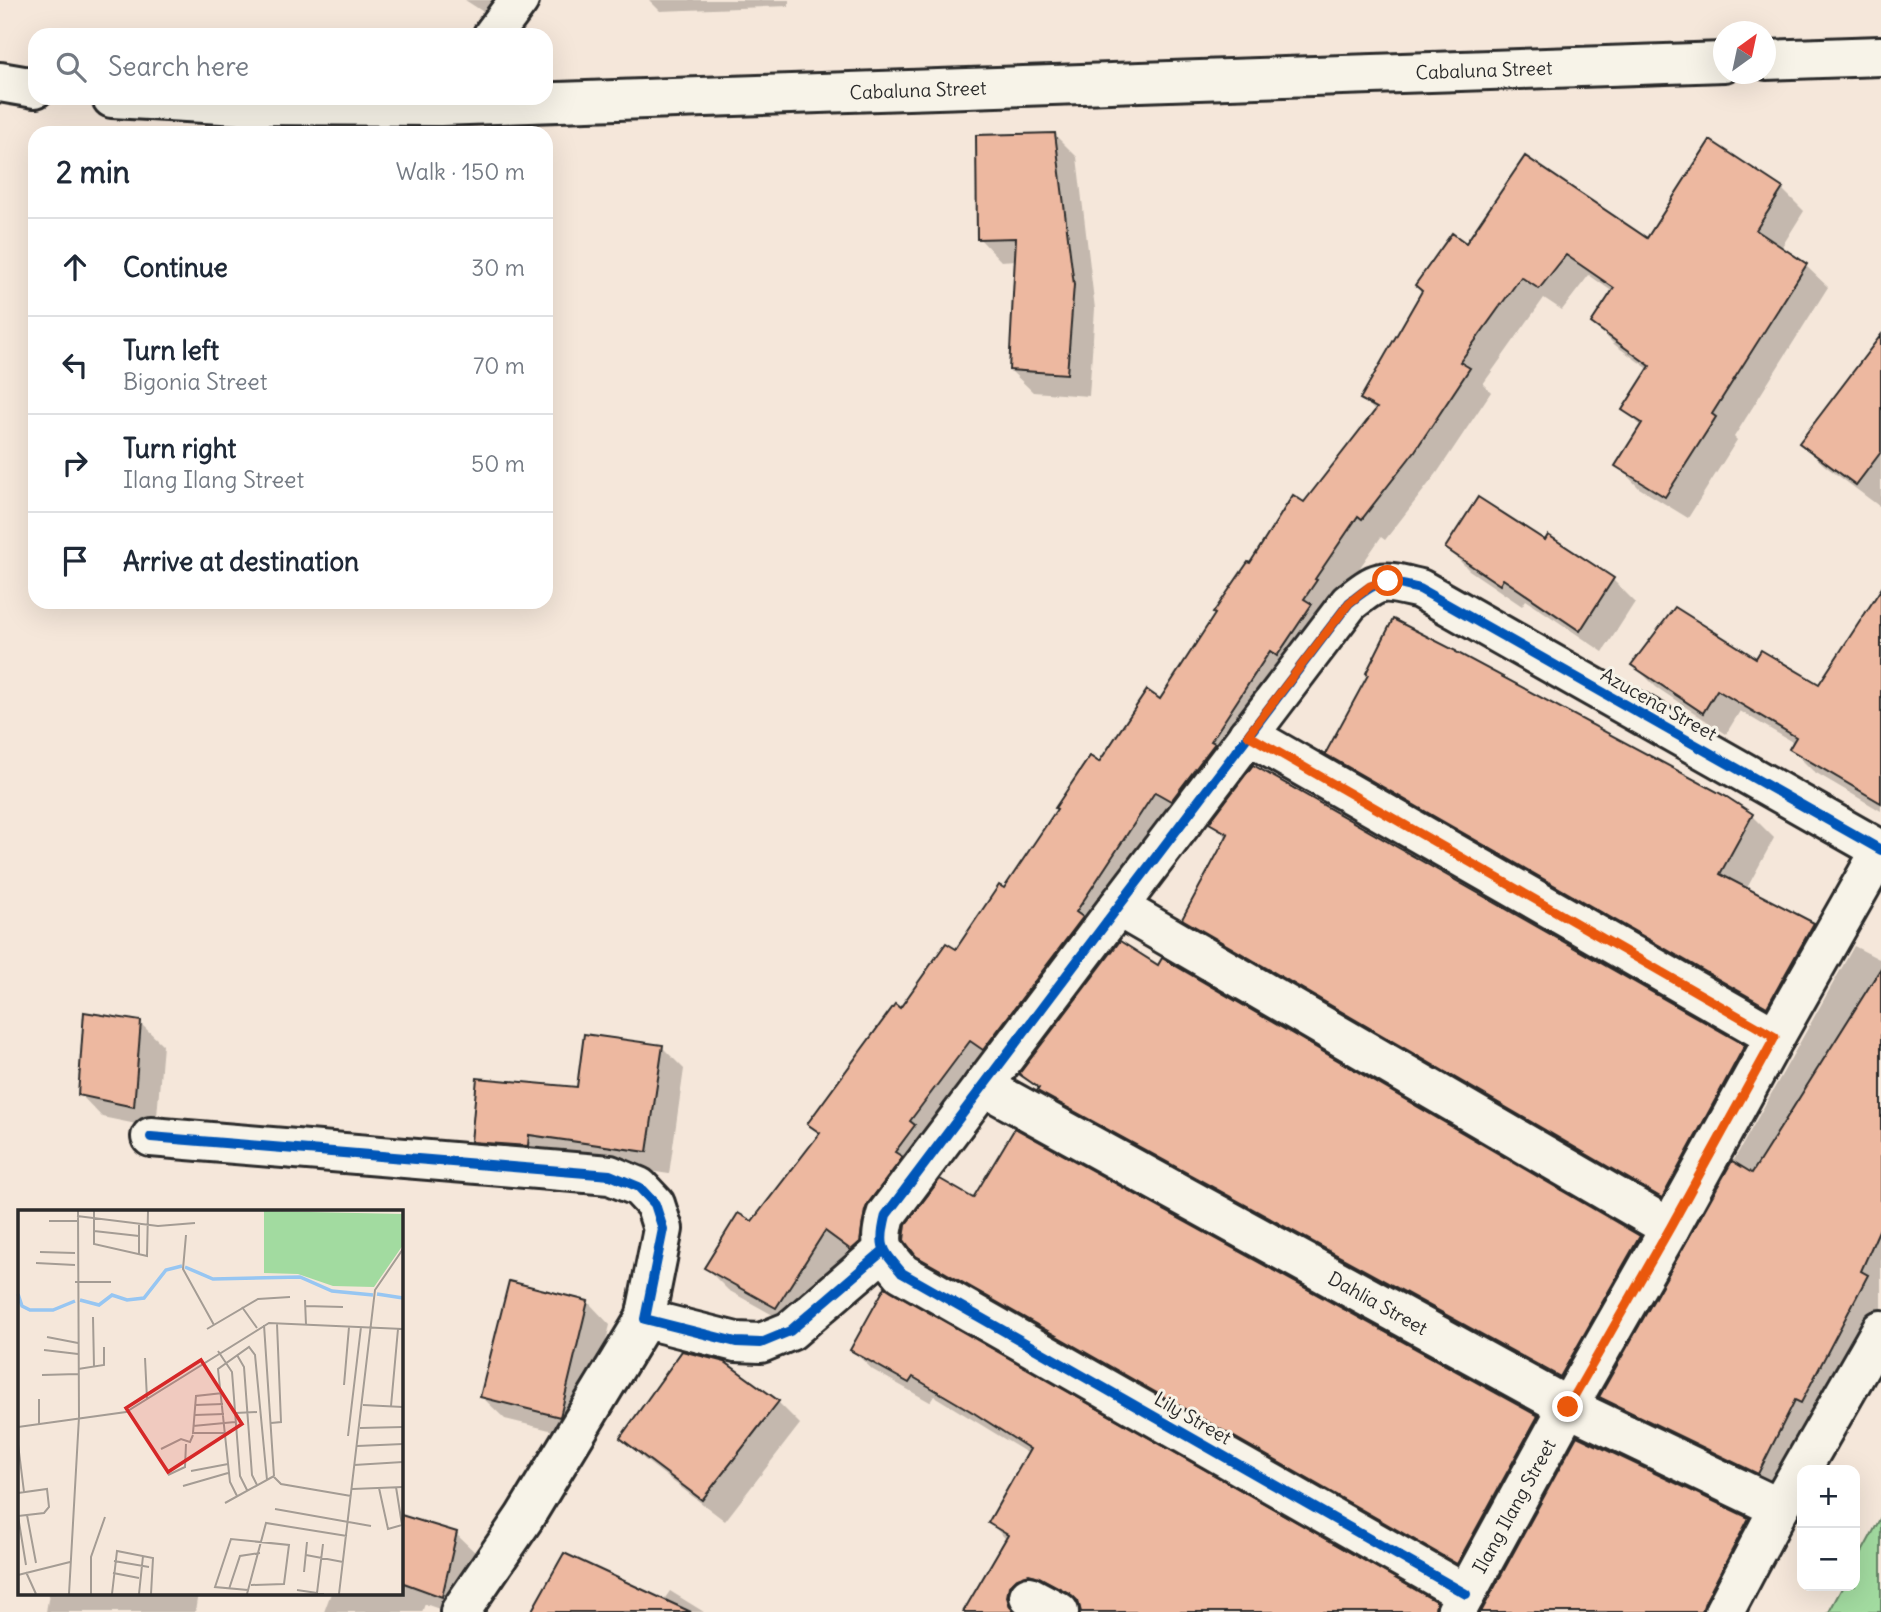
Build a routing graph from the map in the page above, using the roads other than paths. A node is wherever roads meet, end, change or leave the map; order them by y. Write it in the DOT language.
graph roads {
  1 [pos="519,0"];
  2 [pos="498,28"];
  3 [pos="1881,56"];
  4 [pos="1776,60"];
  5 [pos="1713,62"];
  6 [pos="0,82"];
  7 [pos="28,87"];
  8 [pos="553,99"];
  9 [pos="1248,735"];
  10 [pos="1881,850"];
  11 [pos="1118,906"];
  12 [pos="1775,1037"];
  13 [pos="983,1086"];
  14 [pos="150,1137"];
  15 [pos="1670,1228"];
  16 [pos="893,1262"];
  17 [pos="645,1319"];
  18 [pos="1879,1336"];
  19 [pos="1568,1407"];
  20 [pos="1779,1508"];
  21 [pos="1461,1603"];
  22 [pos="460,1612"];
  23 [pos="1724,1612"];
  1 -- 2 [label="street"];
  3 -- 4 [label="street"];
  5 -- 8 [label="street, Cabaluna Street"];
  6 -- 7 [label="street"];
  9 -- 10 [label="street, Azucena Street"];
  9 -- 11 [label="street, Azucena Street"];
  9 -- 12 [label="street"];
  10 -- 12 [label="street, Ilang Ilang Street"];
  11 -- 13 [label="street, Azucena Street"];
  11 -- 15 [label="street"];
  12 -- 15 [label="street, Ilang Ilang Street"];
  13 -- 16 [label="street, Azucena Street"];
  13 -- 19 [label="street, Dahlia Street"];
  14 -- 17 [label="street"];
  15 -- 19 [label="street, Ilang Ilang Street"];
  16 -- 17 [label="street"];
  16 -- 21 [label="street, Lily Street"];
  17 -- 22 [label="street"];
  18 -- 20 [label="street"];
  19 -- 20 [label="street, Dahlia Street"];
  19 -- 21 [label="street, Ilang Ilang Street"];
  20 -- 23 [label="street"];
}
